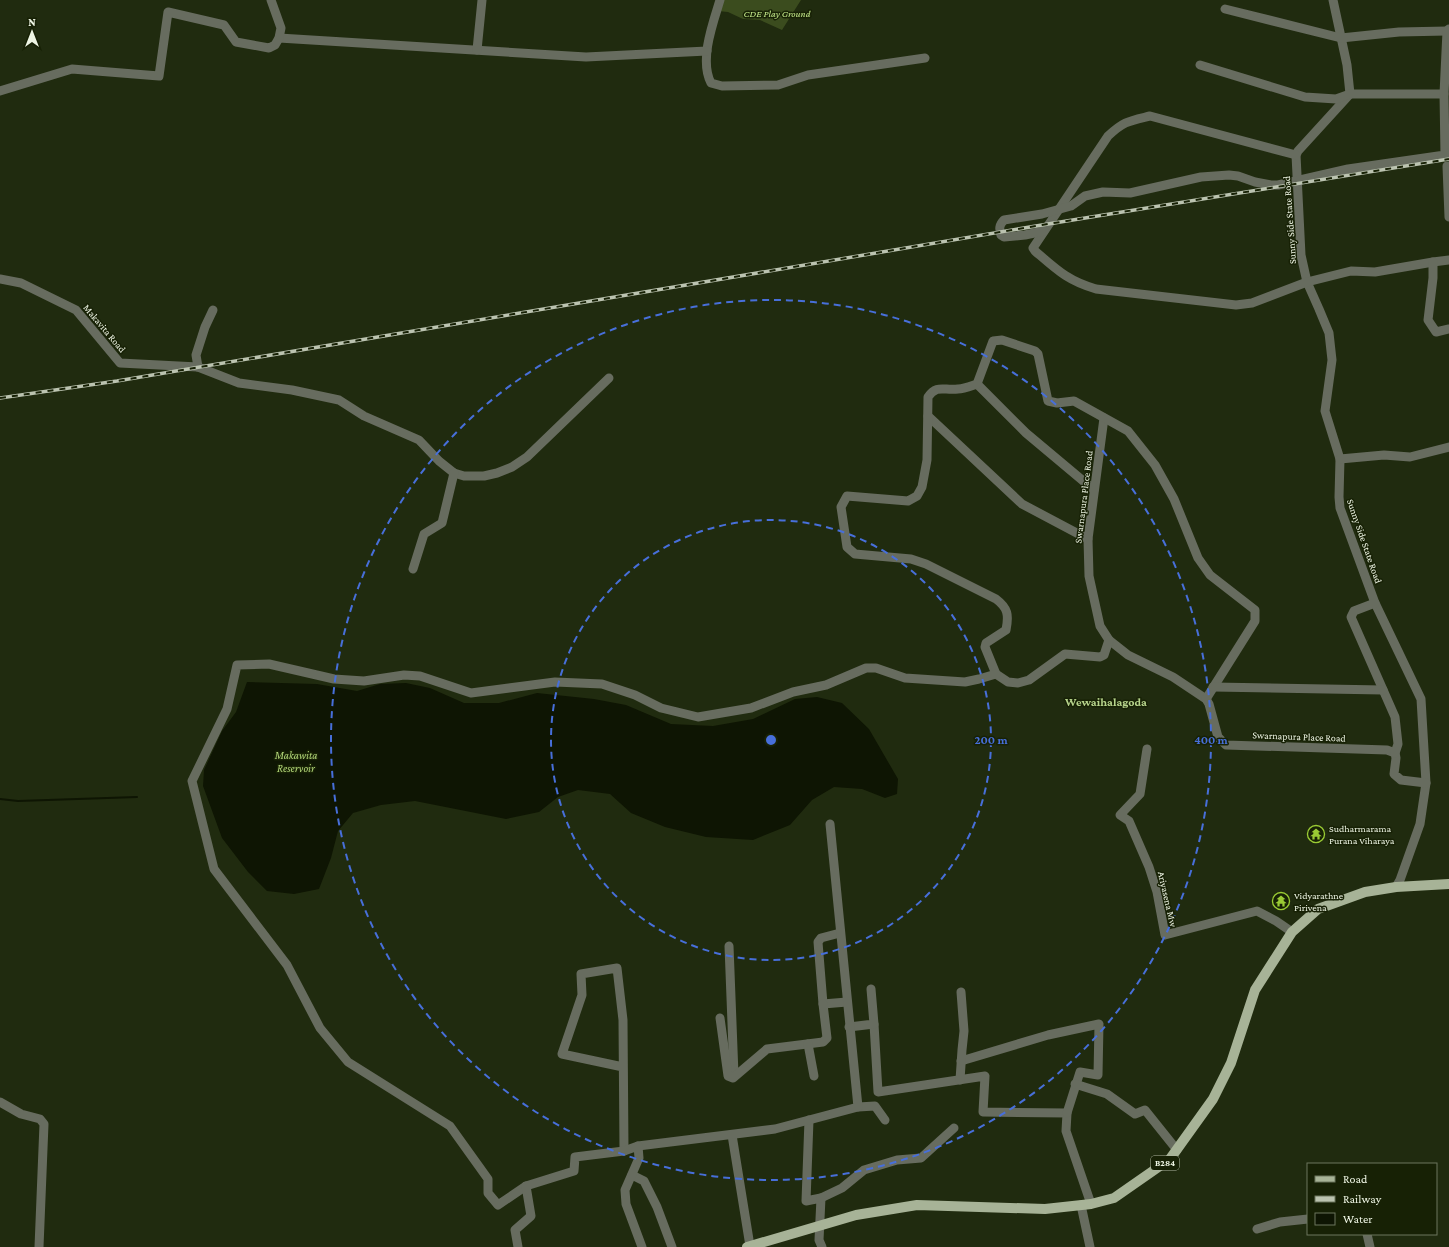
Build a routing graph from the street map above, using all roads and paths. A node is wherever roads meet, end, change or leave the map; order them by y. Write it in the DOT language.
graph roads {
  1 [pos="271,0"];
  2 [pos="482,0"];
  3 [pos="720,0"];
  4 [pos="1333,0"];
  5 [pos="1225,9"];
  6 [pos="1448,30"];
  7 [pos="279,38"];
  8 [pos="1341,38"];
  9 [pos="477,50"];
  10 [pos="707,51"];
  11 [pos="925,58"];
  12 [pos="1200,65"];
  13 [pos="0,91"];
  14 [pos="1446,91"];
  15 [pos="1350,94"];
  16 [pos="1296,155"];
  17 [pos="1449,166"];
  18 [pos="1297,180"];
  19 [pos="1058,210"];
  20 [pos="1449,217"];
  21 [pos="1044,231"];
  22 [pos="1449,260"];
  23 [pos="1433,262"];
  24 [pos="0,280"];
  25 [pos="1307,282"];
  26 [pos="213,310"];
  27 [pos="1449,329"];
  28 [pos="198,367"];
  29 [pos="610,378"];
  30 [pos="977,384"];
  31 [pos="928,416"];
  32 [pos="1104,418"];
  33 [pos="1449,447"];
  34 [pos="1340,459"];
  35 [pos="454,473"];
  36 [pos="1094,490"];
  37 [pos="1088,539"];
  38 [pos="413,569"];
  39 [pos="1375,602"];
  40 [pos="1110,640"];
  41 [pos="996,674"];
  42 [pos="1213,688"];
  43 [pos="1383,690"];
  44 [pos="1206,699"];
  45 [pos="1147,749"];
  46 [pos="1395,754"];
  47 [pos="1426,783"];
  48 [pos="830,824"];
  49 [pos="1449,884"];
  50 [pos="1396,887"];
  51 [pos="1292,932"];
  52 [pos="840,933"];
  53 [pos="729,946"];
  54 [pos="871,989"];
  55 [pos="961,992"];
  56 [pos="847,1002"];
  57 [pos="823,1004"];
  58 [pos="720,1018"];
  59 [pos="874,1024"];
  60 [pos="850,1027"];
  61 [pos="808,1044"];
  62 [pos="961,1061"];
  63 [pos="623,1067"];
  64 [pos="734,1075"];
  65 [pos="814,1076"];
  66 [pos="960,1080"];
  67 [pos="1075,1084"];
  68 [pos="0,1102"];
  69 [pos="858,1107"];
  70 [pos="1067,1113"];
  71 [pos="808,1120"];
  72 [pos="885,1120"];
  73 [pos="954,1128"];
  74 [pos="732,1134"];
  75 [pos="638,1146"];
  76 [pos="1176,1150"];
  77 [pos="624,1151"];
  78 [pos="632,1175"];
  79 [pos="526,1186"];
  80 [pos="821,1198"];
  81 [pos="1086,1205"];
  82 [pos="1307,1219"];
  83 [pos="820,1225"];
  84 [pos="1257,1229"];
  85 [pos="1367,1235"];
  86 [pos="39,1247"];
  87 [pos="518,1247"];
  88 [pos="642,1247"];
  89 [pos="672,1247"];
  90 [pos="748,1247"];
  91 [pos="822,1247"];
  92 [pos="1090,1247"];
  93 [pos="1370,1247"];
  1 -- 7 [label="street"];
  2 -- 9 [label="street"];
  3 -- 10 [label="street"];
  4 -- 8 [label="street"];
  5 -- 8 [label="street"];
  6 -- 8 [label="street"];
  6 -- 14 [label="street"];
  7 -- 9 [label="street"];
  7 -- 13 [label="street"];
  8 -- 15 [label="street"];
  9 -- 10 [label="street"];
  10 -- 11 [label="street"];
  12 -- 15 [label="street"];
  14 -- 15 [label="street"];
  14 -- 18 [label="street"];
  15 -- 16 [label="street"];
  16 -- 18 [label="street, Sunny Side State Road"];
  16 -- 19 [label="street"];
  17 -- 20 [label="street"];
  18 -- 19 [label="street"];
  18 -- 25 [label="street, Sunny Side State Road"];
  19 -- 21 [label="street"];
  19 -- 21 [label="street"];
  21 -- 25 [label="street"];
  22 -- 23 [label="street"];
  23 -- 25 [label="street"];
  23 -- 27 [label="street"];
  24 -- 28 [label="street, Makavita Road"];
  25 -- 34 [label="street, Sunny Side State Road"];
  26 -- 28 [label="street"];
  28 -- 35 [label="street, Makavita Road"];
  29 -- 35 [label="street"];
  30 -- 31 [label="street"];
  30 -- 32 [label="street"];
  30 -- 36 [label="street"];
  31 -- 37 [label="street"];
  31 -- 41 [label="street"];
  32 -- 36 [label="street, Swarnapura Place Road"];
  32 -- 42 [label="street"];
  33 -- 34 [label="street"];
  34 -- 39 [label="street, Sunny Side State Road"];
  35 -- 38 [label="street"];
  36 -- 37 [label="street, Swarnapura Place Road"];
  37 -- 40 [label="street, Swarnapura Place Road"];
  39 -- 43 [label="street"];
  39 -- 47 [label="street, Sunny Side State Road"];
  40 -- 41 [label="street"];
  40 -- 44 [label="street, Swarnapura Place Road"];
  41 -- 79 [label="street"];
  42 -- 43 [label="street"];
  42 -- 44 [label="street"];
  43 -- 46 [label="street"];
  44 -- 46 [label="street, Swarnapura Place Road"];
  45 -- 51 [label="street, Ariyasena Mw"];
  46 -- 47 [label="street"];
  47 -- 50 [label="street, Sunny Side State Road"];
  48 -- 52 [label="street"];
  49 -- 50 [label="main road, B284"];
  50 -- 51 [label="main road, B284"];
  51 -- 76 [label="main road, B284"];
  52 -- 56 [label="street"];
  52 -- 57 [label="street"];
  53 -- 64 [label="street"];
  54 -- 59 [label="street"];
  55 -- 62 [label="street"];
  56 -- 57 [label="street"];
  56 -- 60 [label="street"];
  57 -- 61 [label="street"];
  58 -- 64 [label="street"];
  59 -- 60 [label="street"];
  59 -- 66 [label="street"];
  60 -- 69 [label="street"];
  61 -- 64 [label="street"];
  61 -- 65 [label="street"];
  62 -- 66 [label="street"];
  62 -- 67 [label="street"];
  63 -- 77 [label="street"];
  66 -- 70 [label="street"];
  67 -- 70 [label="street"];
  67 -- 76 [label="street"];
  68 -- 86 [label="street"];
  69 -- 71 [label="street"];
  69 -- 72 [label="street"];
  70 -- 81 [label="street"];
  71 -- 74 [label="street"];
  71 -- 80 [label="street"];
  73 -- 80 [label="street"];
  74 -- 75 [label="street"];
  74 -- 90 [label="street"];
  75 -- 77 [label="street"];
  75 -- 78 [label="street"];
  76 -- 81 [label="main road, B284"];
  77 -- 79 [label="street"];
  78 -- 88 [label="street"];
  78 -- 89 [label="street"];
  79 -- 87 [label="street"];
  80 -- 83 [label="street"];
  81 -- 83 [label="main road, B284"];
  81 -- 92 [label="street"];
  82 -- 84 [label="street"];
  83 -- 90 [label="main road, B284"];
  83 -- 91 [label="street"];
  85 -- 93 [label="street"];
}
